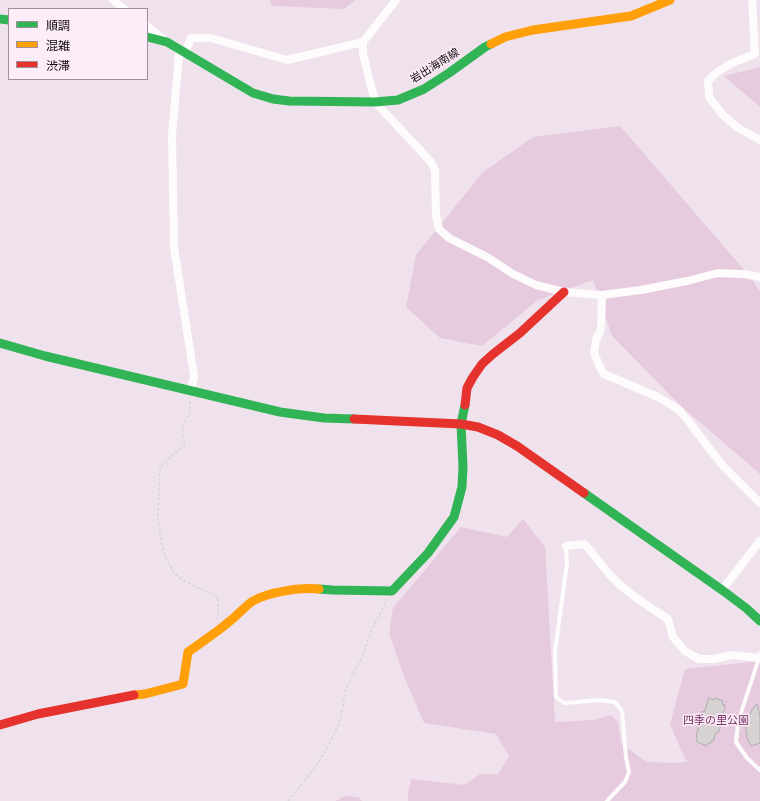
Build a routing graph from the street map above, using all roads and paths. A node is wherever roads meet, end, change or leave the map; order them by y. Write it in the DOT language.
graph roads {
  1 [pos="112,0"];
  2 [pos="396,0"];
  3 [pos="670,0"];
  4 [pos="752,0"];
  5 [pos="123,8"];
  6 [pos="148,27"];
  7 [pos="148,37"];
  8 [pos="167,42"];
  9 [pos="363,42"];
  10 [pos="185,53"];
  11 [pos="375,102"];
  12 [pos="760,140"];
  13 [pos="760,277"];
  14 [pos="564,292"];
  15 [pos="602,295"];
  16 [pos="0,343"];
  17 [pos="191,391"];
  18 [pos="461,424"];
  19 [pos="760,503"];
  20 [pos="760,541"];
  21 [pos="566,546"];
  22 [pos="722,590"];
  23 [pos="392,591"];
  24 [pos="760,621"];
  25 [pos="215,622"];
  26 [pos="760,657"];
  27 [pos="0,724"];
  28 [pos="760,770"];
  29 [pos="288,801"];
  30 [pos="607,801"];
  1 -- 5 [label="street"];
  2 -- 9 [label="street"];
  3 -- 11 [label="street, 岩出海南線"];
  4 -- 12 [label="street"];
  6 -- 8 [label="street"];
  7 -- 8 [label="street, 岩出海南線"];
  8 -- 10 [label="street, 岩出海南線"];
  9 -- 10 [label="street"];
  9 -- 11 [label="street"];
  10 -- 11 [label="street, 岩出海南線"];
  10 -- 17 [label="street"];
  11 -- 14 [label="street"];
  13 -- 15 [label="street"];
  14 -- 15 [label="street"];
  14 -- 18 [label="street"];
  15 -- 19 [label="street"];
  16 -- 17 [label="street"];
  17 -- 18 [label="street"];
  17 -- 25 [label="path"];
  18 -- 22 [label="street"];
  18 -- 23 [label="street"];
  20 -- 22 [label="street"];
  21 -- 26 [label="street"];
  21 -- 30 [label="lane"];
  22 -- 24 [label="street"];
  23 -- 27 [label="street"];
  23 -- 29 [label="path"];
  26 -- 28 [label="lane"];
}
